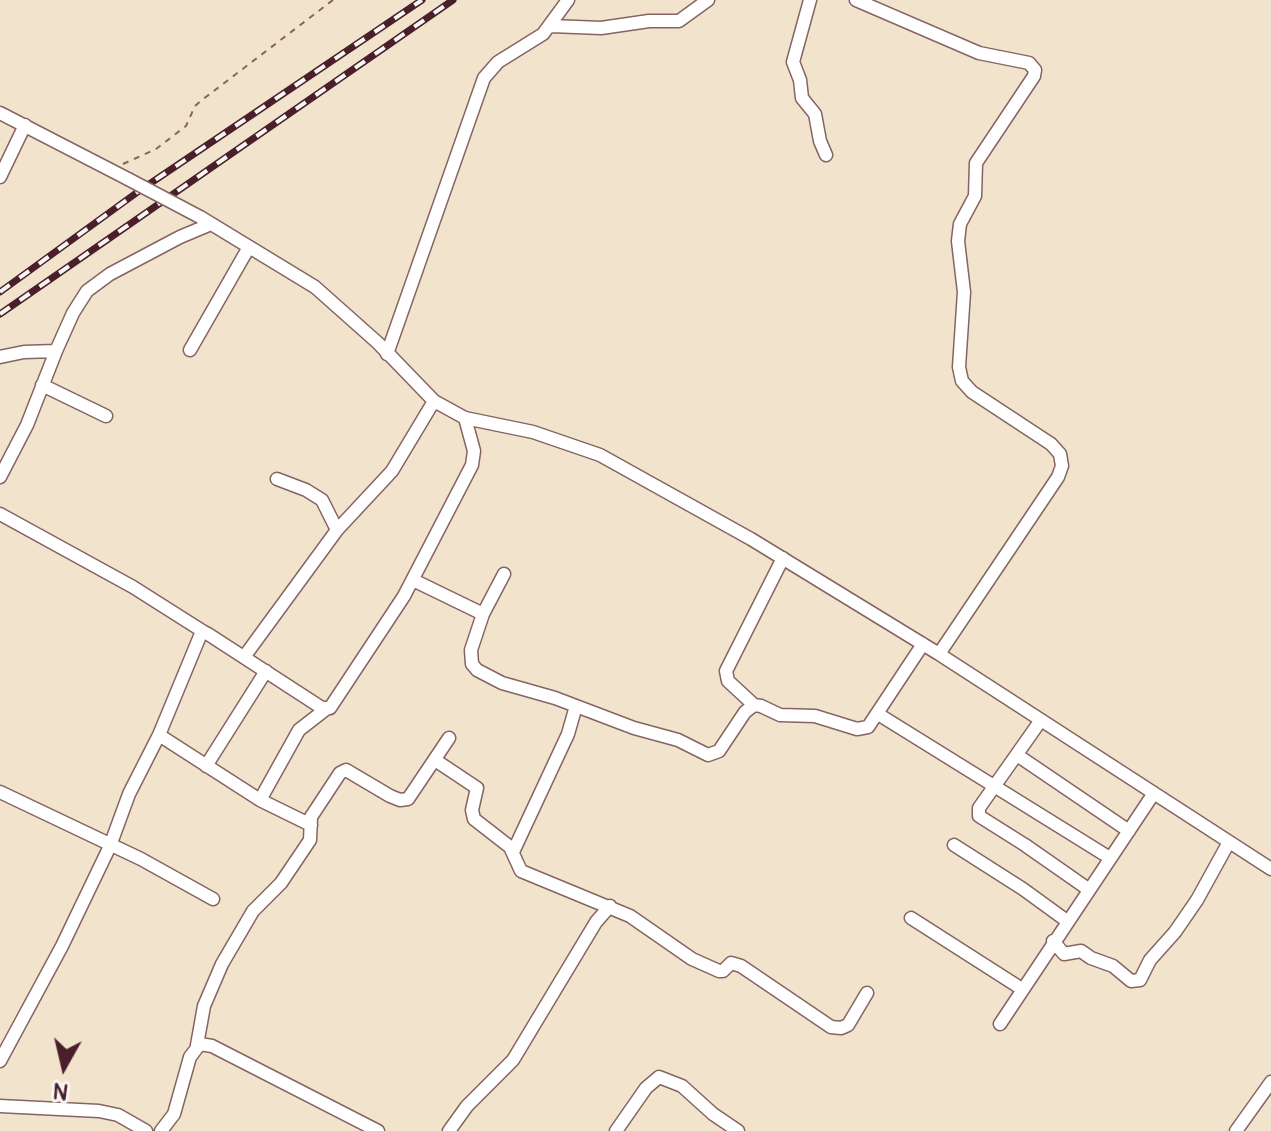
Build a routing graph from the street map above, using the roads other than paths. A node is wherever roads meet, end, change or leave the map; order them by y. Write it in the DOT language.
graph roads {
  1 [pos="568,0"];
  2 [pos="708,0"];
  3 [pos="810,0"];
  4 [pos="856,0"];
  5 [pos="551,26"];
  6 [pos="0,113"];
  7 [pos="25,125"];
  8 [pos="826,155"];
  9 [pos="0,177"];
  10 [pos="205,220"];
  11 [pos="249,247"];
  12 [pos="190,350"];
  13 [pos="56,351"];
  14 [pos="387,354"];
  15 [pos="0,357"];
  16 [pos="42,385"];
  17 [pos="434,401"];
  18 [pos="106,416"];
  19 [pos="465,418"];
  20 [pos="0,477"];
  21 [pos="277,479"];
  22 [pos="0,514"];
  23 [pos="337,530"];
  24 [pos="783,558"];
  25 [pos="504,574"];
  26 [pos="413,580"];
  27 [pos="483,614"];
  28 [pos="204,632"];
  29 [pos="923,644"];
  30 [pos="939,654"];
  31 [pos="244,657"];
  32 [pos="266,671"];
  33 [pos="754,705"];
  34 [pos="576,706"];
  35 [pos="326,709"];
  36 [pos="878,714"];
  37 [pos="1041,720"];
  38 [pos="159,735"];
  39 [pos="449,738"];
  40 [pos="1017,755"];
  41 [pos="435,760"];
  42 [pos="206,766"];
  43 [pos="996,786"];
  44 [pos="0,792"];
  45 [pos="1154,793"];
  46 [pos="260,800"];
  47 [pos="311,825"];
  48 [pos="1129,831"];
  49 [pos="1229,842"];
  50 [pos="954,845"];
  51 [pos="110,846"];
  52 [pos="513,852"];
  53 [pos="1110,858"];
  54 [pos="1271,869"];
  55 [pos="1088,889"];
  56 [pos="213,899"];
  57 [pos="610,906"];
  58 [pos="911,918"];
  59 [pos="1067,921"];
  60 [pos="1053,941"];
  61 [pos="1022,989"];
  62 [pos="867,993"];
  63 [pos="1000,1024"];
  64 [pos="197,1045"];
  65 [pos="0,1061"];
  66 [pos="1271,1082"];
  67 [pos="0,1106"];
  68 [pos="146,1131"];
  69 [pos="162,1131"];
  70 [pos="378,1131"];
  71 [pos="449,1131"];
  72 [pos="616,1131"];
  73 [pos="738,1131"];
  74 [pos="1236,1131"];
  1 -- 5 [label="street"];
  2 -- 5 [label="street"];
  3 -- 8 [label="street"];
  4 -- 30 [label="street"];
  5 -- 14 [label="street"];
  6 -- 7 [label="street"];
  7 -- 9 [label="street"];
  7 -- 10 [label="street, bridge"];
  10 -- 11 [label="street"];
  10 -- 13 [label="street"];
  11 -- 12 [label="street"];
  11 -- 14 [label="street"];
  13 -- 15 [label="street"];
  13 -- 16 [label="street"];
  14 -- 17 [label="street"];
  16 -- 18 [label="street"];
  16 -- 20 [label="street"];
  17 -- 19 [label="street"];
  17 -- 23 [label="street"];
  19 -- 24 [label="street"];
  19 -- 26 [label="street"];
  21 -- 23 [label="street"];
  22 -- 28 [label="street"];
  23 -- 31 [label="street"];
  24 -- 29 [label="street"];
  24 -- 33 [label="street"];
  25 -- 27 [label="street"];
  26 -- 27 [label="street"];
  26 -- 35 [label="street"];
  27 -- 34 [label="street"];
  28 -- 31 [label="street"];
  28 -- 38 [label="street"];
  29 -- 30 [label="street"];
  29 -- 36 [label="street"];
  30 -- 37 [label="street"];
  31 -- 32 [label="street"];
  32 -- 35 [label="street"];
  32 -- 42 [label="street"];
  33 -- 34 [label="street"];
  33 -- 36 [label="street"];
  34 -- 52 [label="street"];
  35 -- 46 [label="street"];
  36 -- 43 [label="street"];
  37 -- 40 [label="street"];
  37 -- 45 [label="street"];
  38 -- 42 [label="street"];
  38 -- 51 [label="street"];
  39 -- 41 [label="street"];
  40 -- 43 [label="street"];
  40 -- 48 [label="street"];
  41 -- 47 [label="street"];
  41 -- 52 [label="street"];
  42 -- 46 [label="street"];
  43 -- 53 [label="street"];
  43 -- 55 [label="street"];
  44 -- 51 [label="street"];
  45 -- 48 [label="street"];
  45 -- 49 [label="street"];
  46 -- 47 [label="street"];
  47 -- 64 [label="street"];
  48 -- 53 [label="street"];
  49 -- 54 [label="street"];
  49 -- 60 [label="street"];
  50 -- 59 [label="street"];
  51 -- 56 [label="street"];
  51 -- 65 [label="street"];
  52 -- 57 [label="street"];
  53 -- 55 [label="street"];
  55 -- 59 [label="street"];
  57 -- 62 [label="street"];
  57 -- 71 [label="street"];
  58 -- 61 [label="street"];
  59 -- 60 [label="street"];
  60 -- 61 [label="street"];
  61 -- 63 [label="street"];
  64 -- 69 [label="street"];
  64 -- 70 [label="street"];
  66 -- 74 [label="street"];
  67 -- 68 [label="street"];
  72 -- 73 [label="street"];
}
